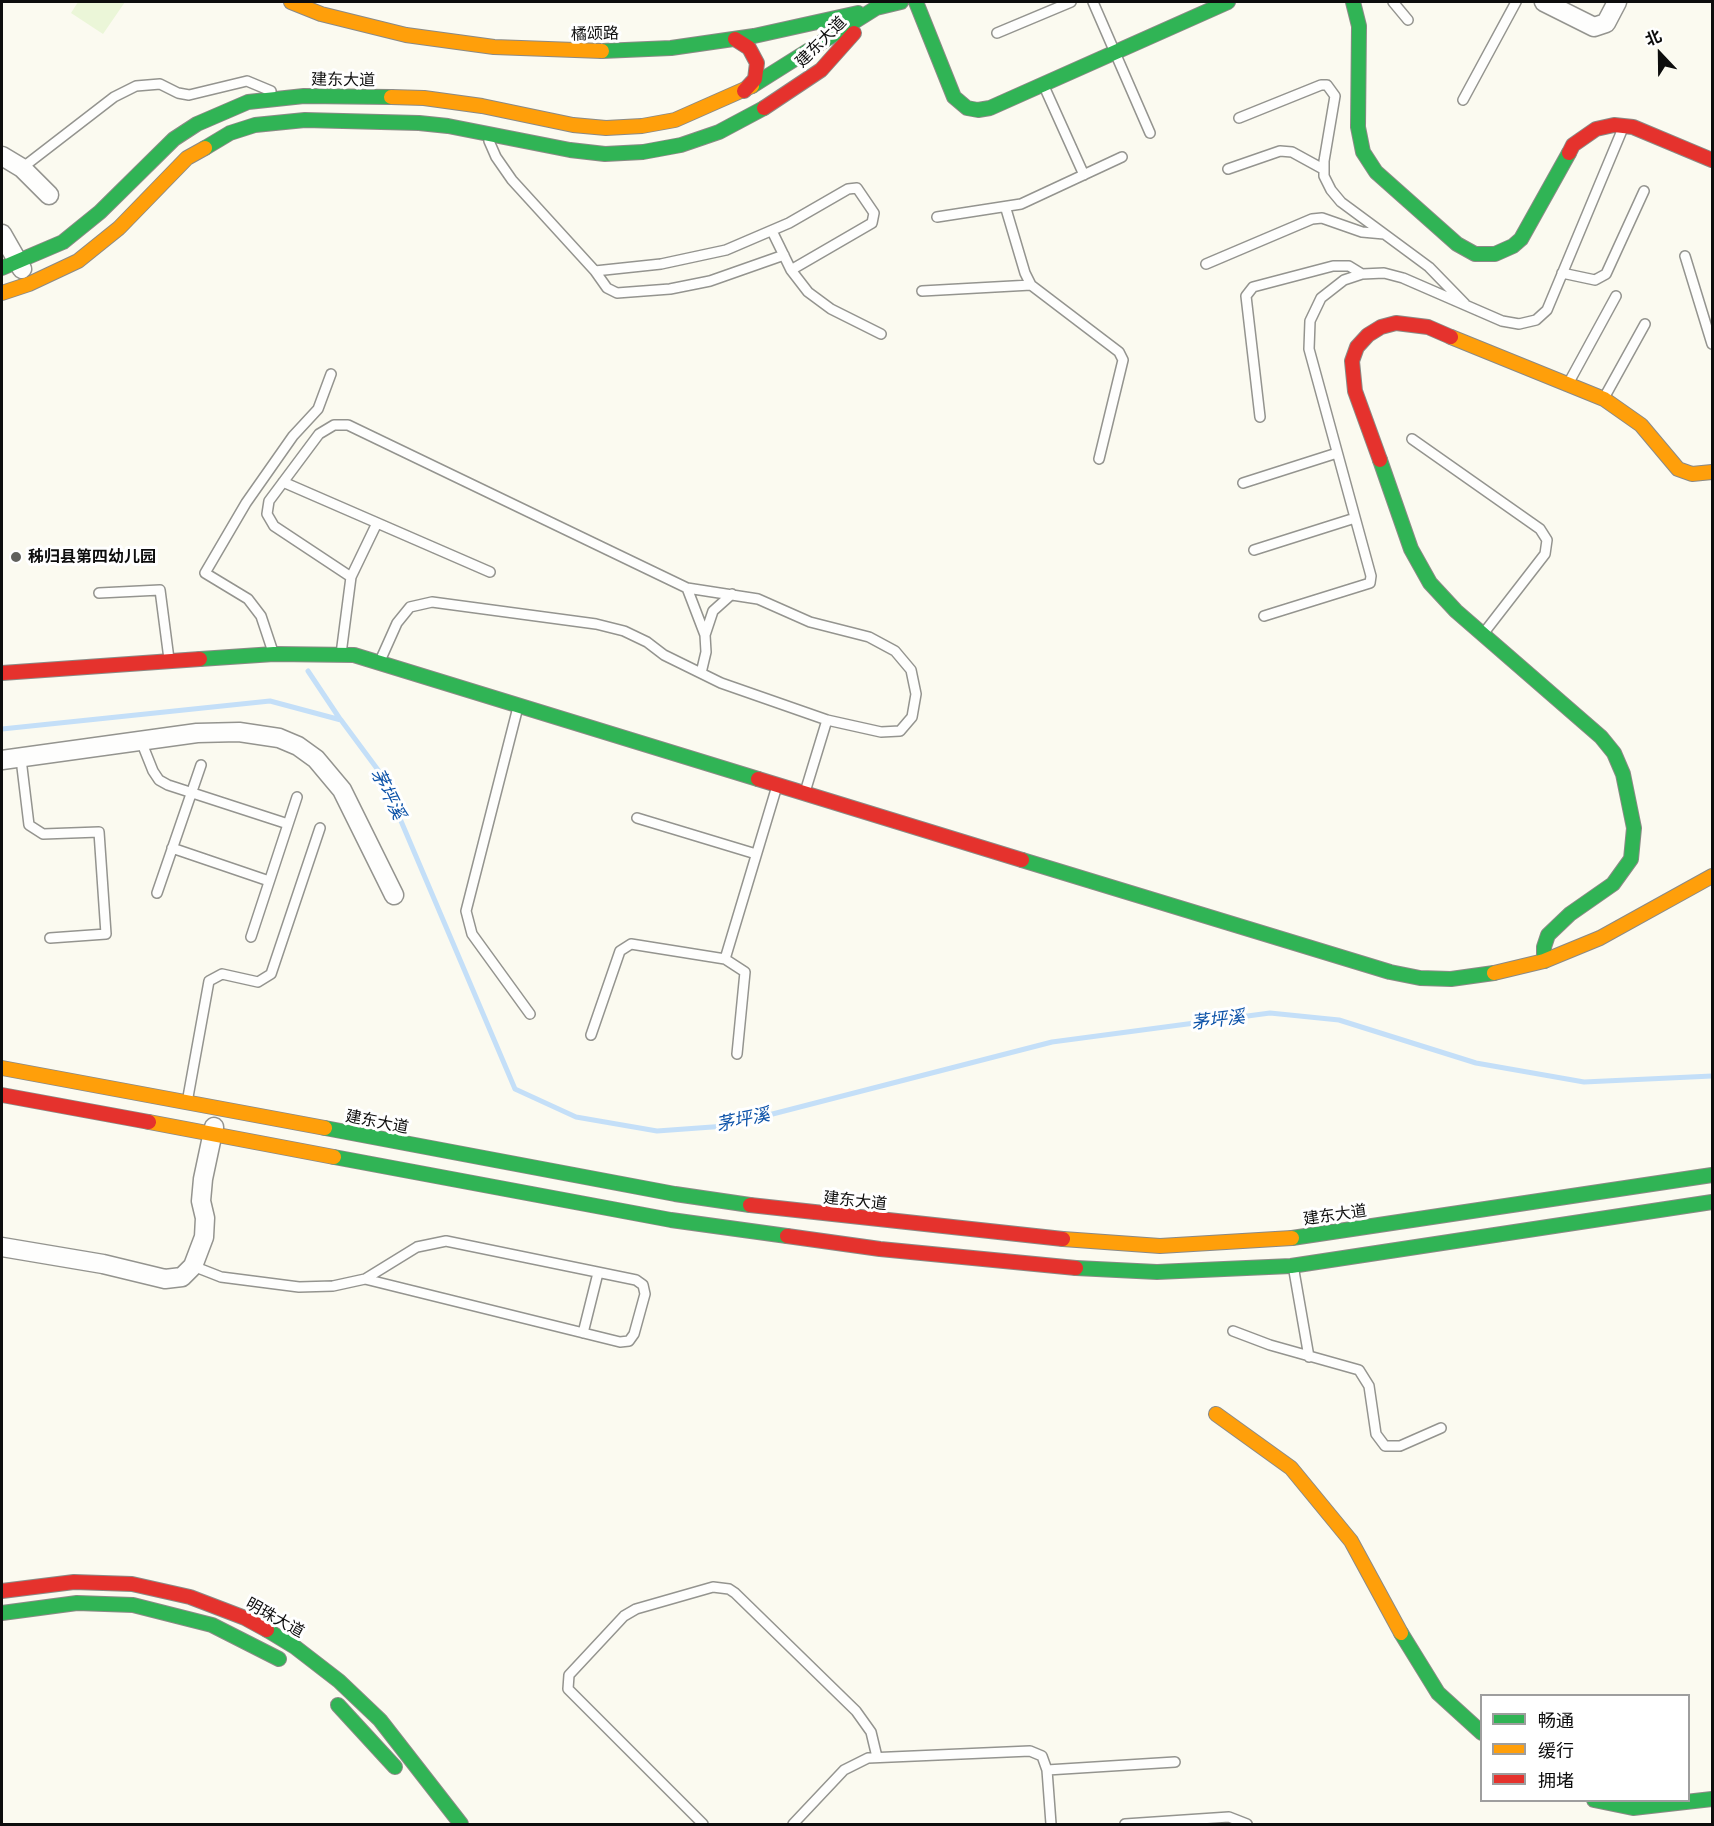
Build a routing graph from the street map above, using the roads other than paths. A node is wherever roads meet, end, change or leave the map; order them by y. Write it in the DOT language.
graph roads {
  1 [pos="291,2"];
  2 [pos="901,2"];
  3 [pos="916,2"];
  4 [pos="1071,2"];
  5 [pos="1093,2"];
  6 [pos="1228,2"];
  7 [pos="1353,2"];
  8 [pos="1393,2"];
  9 [pos="1516,2"];
  10 [pos="1544,2"];
  11 [pos="1617,2"];
  12 [pos="876,8"];
  13 [pos="1408,20"];
  14 [pos="997,33"];
  15 [pos="735,39"];
  16 [pos="1115,52"];
  17 [pos="1043,84"];
  18 [pos="742,92"];
  19 [pos="276,98"];
  20 [pos="1463,100"];
  21 [pos="1239,118"];
  22 [pos="484,120"];
  23 [pos="1624,126"];
  24 [pos="1150,133"];
  25 [pos="2,156"];
  26 [pos="1122,158"];
  27 [pos="1713,160"];
  28 [pos="22,168"];
  29 [pos="1228,169"];
  30 [pos="1323,169"];
  31 [pos="1084,175"];
  32 [pos="1644,191"];
  33 [pos="49,195"];
  34 [pos="1006,208"];
  35 [pos="937,217"];
  36 [pos="772,231"];
  37 [pos="2,234"];
  38 [pos="1384,234"];
  39 [pos="784,255"];
  40 [pos="1685,256"];
  41 [pos="1206,264"];
  42 [pos="10,265"];
  43 [pos="791,270"];
  44 [pos="595,271"];
  45 [pos="1562,273"];
  46 [pos="1362,274"];
  47 [pos="29,284"];
  48 [pos="1031,285"];
  49 [pos="922,291"];
  50 [pos="2,292"];
  51 [pos="1616,296"];
  52 [pos="1469,308"];
  53 [pos="1645,324"];
  54 [pos="881,334"];
  55 [pos="1713,344"];
  56 [pos="331,374"];
  57 [pos="1568,384"];
  58 [pos="1604,399"];
  59 [pos="1260,417"];
  60 [pos="1412,439"];
  61 [pos="1337,453"];
  62 [pos="1099,459"];
  63 [pos="1713,472"];
  64 [pos="283,482"];
  65 [pos="1243,483"];
  66 [pos="1355,518"];
  67 [pos="377,523"];
  68 [pos="1254,550"];
  69 [pos="490,572"];
  70 [pos="351,577"];
  71 [pos="687,588"];
  72 [pos="99,593"];
  73 [pos="732,594"];
  74 [pos="1264,615"];
  75 [pos="1482,634"];
  76 [pos="705,635"];
  77 [pos="274,654"];
  78 [pos="341,654"];
  79 [pos="380,661"];
  80 [pos="169,662"];
  81 [pos="2,673"];
  82 [pos="701,673"];
  83 [pos="519,704"];
  84 [pos="827,720"];
  85 [pos="141,741"];
  86 [pos="21,759"];
  87 [pos="2,760"];
  88 [pos="201,765"];
  89 [pos="778,783"];
  90 [pos="805,792"];
  91 [pos="191,793"];
  92 [pos="297,797"];
  93 [pos="637,818"];
  94 [pos="288,824"];
  95 [pos="320,828"];
  96 [pos="172,848"];
  97 [pos="756,854"];
  98 [pos="1713,876"];
  99 [pos="269,881"];
  100 [pos="157,893"];
  101 [pos="394,895"];
  102 [pos="251,937"];
  103 [pos="50,938"];
  104 [pos="725,959"];
  105 [pos="1544,961"];
  106 [pos="530,1014"];
  107 [pos="591,1035"];
  108 [pos="737,1054"];
  109 [pos="2,1068"];
  110 [pos="2,1095"];
  111 [pos="218,1108"];
  112 [pos="185,1116"];
  113 [pos="212,1134"];
  114 [pos="1713,1175"];
  115 [pos="1713,1202"];
  116 [pos="2,1247"];
  117 [pos="1291,1252"];
  118 [pos="194,1266"];
  119 [pos="598,1272"];
  120 [pos="365,1279"];
  121 [pos="1233,1331"];
  122 [pos="583,1333"];
  123 [pos="1309,1357"];
  124 [pos="1216,1414"];
  125 [pos="1441,1428"];
  126 [pos="2,1591"];
  127 [pos="2,1613"];
  128 [pos="291,1667"];
  129 [pos="325,1693"];
  130 [pos="1480,1731"];
  131 [pos="877,1756"];
  132 [pos="1175,1762"];
  133 [pos="1047,1770"];
  134 [pos="406,1781"];
  135 [pos="1713,1799"];
  136 [pos="1604,1802"];
  137 [pos="1686,1802"];
  138 [pos="1690,1802"];
  139 [pos="462,1824"];
  140 [pos="703,1824"];
  141 [pos="793,1824"];
  142 [pos="1051,1824"];
  143 [pos="1125,1824"];
  144 [pos="1247,1824"];
  1 -- 15 [label="main road, 橘颂路"];
  2 -- 12 [label="main road, 橘颂路"];
  3 -- 17 [label="main road"];
  4 -- 14 [label="lane"];
  5 -- 16 [label="lane"];
  6 -- 16 [label="main road"];
  7 -- 23 [label="main road"];
  8 -- 13 [label="lane"];
  9 -- 20 [label="lane"];
  10 -- 11 [label="street"];
  12 -- 15 [label="main road, 橘颂路"];
  12 -- 18 [label="main road, 建东大道"];
  12 -- 22 [label="main road, 建东大道"];
  15 -- 18 [label="main road"];
  16 -- 17 [label="main road"];
  16 -- 24 [label="lane"];
  17 -- 31 [label="lane"];
  18 -- 22 [label="main road, 建东大道"];
  19 -- 22 [label="main road, 建东大道"];
  19 -- 28 [label="lane"];
  19 -- 42 [label="main road, 建东大道"];
  21 -- 30 [label="lane"];
  22 -- 44 [label="lane"];
  22 -- 47 [label="main road, 建东大道"];
  23 -- 27 [label="main road"];
  23 -- 45 [label="lane"];
  25 -- 28 [label="street"];
  26 -- 31 [label="lane"];
  28 -- 33 [label="street"];
  29 -- 30 [label="lane"];
  30 -- 38 [label="lane"];
  31 -- 34 [label="lane"];
  32 -- 45 [label="lane"];
  34 -- 35 [label="lane"];
  34 -- 48 [label="lane"];
  36 -- 39 [label="lane"];
  36 -- 43 [label="lane"];
  36 -- 44 [label="lane"];
  37 -- 42 [label="street"];
  38 -- 41 [label="lane"];
  38 -- 52 [label="lane"];
  39 -- 43 [label="lane"];
  39 -- 44 [label="lane"];
  40 -- 55 [label="lane"];
  42 -- 47 [label="street"];
  43 -- 54 [label="lane"];
  45 -- 52 [label="lane"];
  46 -- 52 [label="lane"];
  46 -- 59 [label="lane"];
  46 -- 61 [label="lane"];
  47 -- 50 [label="main road, 建东大道"];
  48 -- 49 [label="lane"];
  48 -- 62 [label="lane"];
  51 -- 57 [label="lane"];
  53 -- 58 [label="lane"];
  56 -- 77 [label="lane"];
  57 -- 58 [label="main road"];
  57 -- 75 [label="main road"];
  58 -- 63 [label="main road"];
  60 -- 75 [label="lane"];
  61 -- 65 [label="lane"];
  61 -- 66 [label="lane"];
  64 -- 67 [label="lane"];
  64 -- 70 [label="lane"];
  64 -- 71 [label="lane"];
  66 -- 68 [label="lane"];
  66 -- 74 [label="lane"];
  67 -- 69 [label="lane"];
  67 -- 70 [label="lane"];
  70 -- 78 [label="lane"];
  71 -- 73 [label="lane"];
  71 -- 76 [label="lane"];
  72 -- 80 [label="lane"];
  73 -- 76 [label="lane"];
  73 -- 84 [label="lane"];
  75 -- 105 [label="main road"];
  76 -- 82 [label="lane"];
  77 -- 78 [label="main road"];
  77 -- 80 [label="main road"];
  78 -- 79 [label="main road"];
  79 -- 82 [label="lane"];
  79 -- 83 [label="main road"];
  80 -- 81 [label="main road"];
  82 -- 84 [label="lane"];
  83 -- 89 [label="main road"];
  83 -- 106 [label="lane"];
  84 -- 90 [label="lane"];
  85 -- 86 [label="street"];
  85 -- 91 [label="lane"];
  85 -- 101 [label="street"];
  86 -- 87 [label="street"];
  86 -- 103 [label="lane"];
  88 -- 91 [label="lane"];
  89 -- 90 [label="main road"];
  89 -- 97 [label="lane"];
  90 -- 105 [label="main road"];
  91 -- 94 [label="lane"];
  91 -- 96 [label="lane"];
  92 -- 94 [label="lane"];
  93 -- 97 [label="lane"];
  94 -- 99 [label="lane"];
  95 -- 112 [label="lane"];
  96 -- 99 [label="lane"];
  96 -- 100 [label="lane"];
  97 -- 104 [label="lane"];
  98 -- 105 [label="main road"];
  99 -- 102 [label="lane"];
  104 -- 107 [label="lane"];
  104 -- 108 [label="lane"];
  109 -- 112 [label="main road, 建东大道"];
  110 -- 112 [label="main road, 建东大道"];
  111 -- 112 [label="main road, 建东大道"];
  111 -- 113 [label="street"];
  111 -- 117 [label="main road, 建东大道"];
  112 -- 113 [label="main road, 建东大道"];
  113 -- 117 [label="main road, 建东大道"];
  113 -- 118 [label="street"];
  114 -- 117 [label="main road, 建东大道"];
  115 -- 117 [label="main road, 建东大道"];
  116 -- 118 [label="street"];
  117 -- 123 [label="lane"];
  118 -- 120 [label="lane"];
  119 -- 120 [label="lane"];
  119 -- 122 [label="lane"];
  119 -- 122 [label="lane"];
  120 -- 122 [label="lane"];
  121 -- 123 [label="lane"];
  123 -- 125 [label="lane"];
  124 -- 130 [label="main road"];
  126 -- 139 [label="main road, 明珠大道"];
  127 -- 128 [label="main road, 明珠大道"];
  129 -- 134 [label="main road"];
  131 -- 133 [label="lane"];
  131 -- 140 [label="lane"];
  131 -- 141 [label="lane"];
  132 -- 133 [label="lane"];
  133 -- 142 [label="lane"];
  135 -- 138 [label="main road"];
  136 -- 137 [label="main road"];
  143 -- 144 [label="lane"];
}
